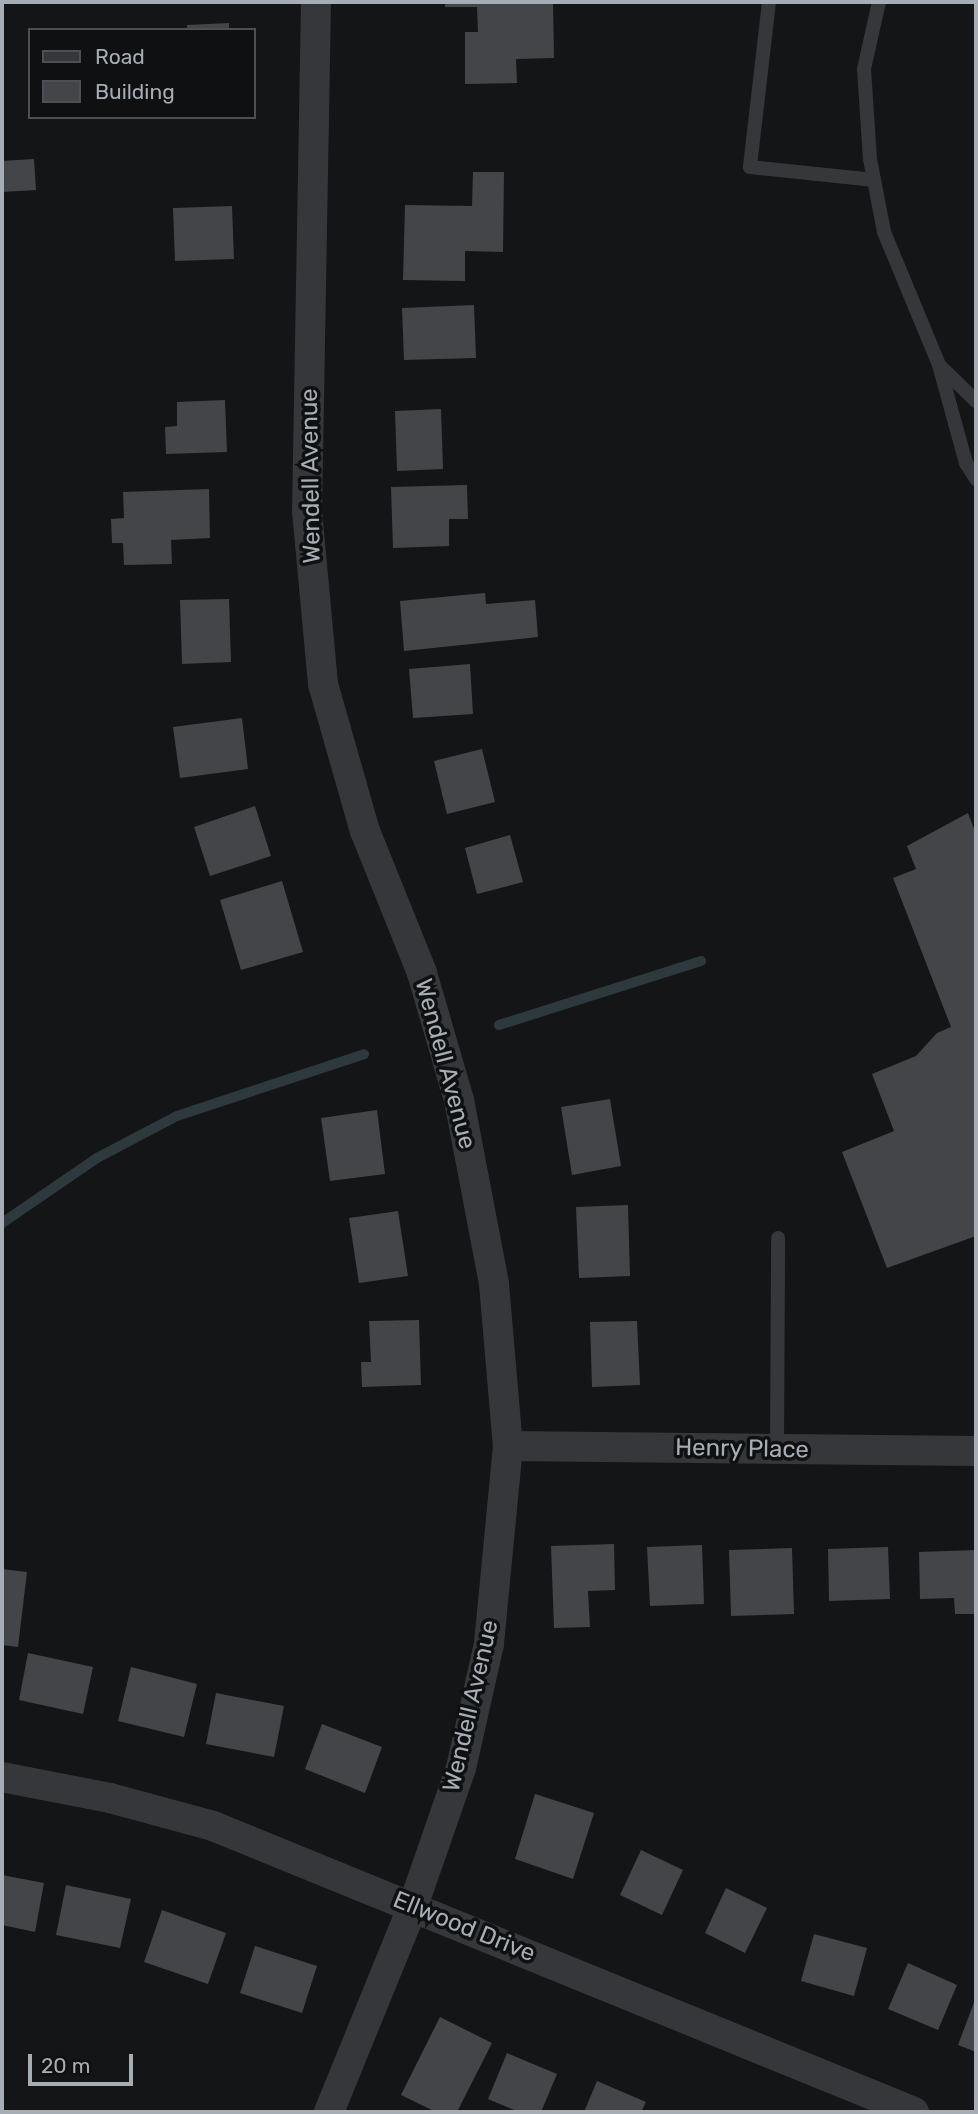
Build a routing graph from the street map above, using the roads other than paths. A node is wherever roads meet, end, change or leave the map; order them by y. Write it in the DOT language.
graph roads {
  1 [pos="316,2"];
  2 [pos="769,2"];
  3 [pos="879,2"];
  4 [pos="873,180"];
  5 [pos="939,365"];
  6 [pos="976,401"];
  7 [pos="976,479"];
  8 [pos="778,1238"];
  9 [pos="508,1446"];
  10 [pos="778,1449"];
  11 [pos="976,1451"];
  12 [pos="2,1777"];
  13 [pos="413,1906"];
  14 [pos="329,2112"];
  15 [pos="915,2112"];
  1 -- 9 [label="street, Wendell Avenue"];
  2 -- 4 [label="lane"];
  3 -- 4 [label="lane"];
  4 -- 5 [label="lane"];
  5 -- 6 [label="lane"];
  5 -- 7 [label="lane"];
  8 -- 10 [label="lane"];
  9 -- 10 [label="street, Henry Place"];
  9 -- 13 [label="street, Wendell Avenue"];
  10 -- 11 [label="street, Henry Place"];
  12 -- 13 [label="street, Ellwood Drive"];
  13 -- 14 [label="street, Wendell Avenue"];
  13 -- 15 [label="street, Ellwood Drive"];
}
